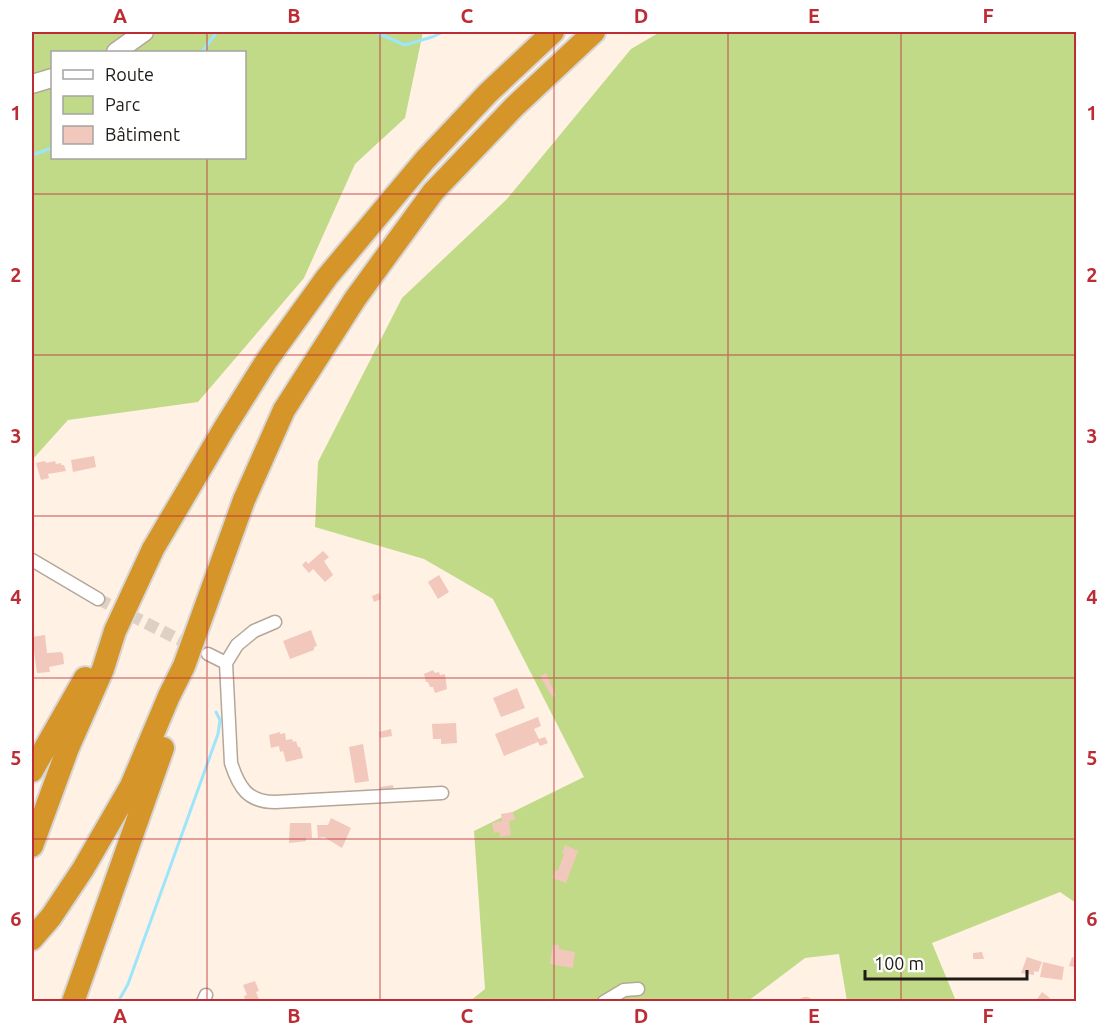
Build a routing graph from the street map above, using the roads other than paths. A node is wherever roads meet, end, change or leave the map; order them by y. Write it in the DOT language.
graph roads {
  1 [pos="144,32"];
  2 [pos="553,32"];
  3 [pos="594,32"];
  4 [pos="117,51"];
  5 [pos="51,78"];
  6 [pos="32,84"];
  7 [pos="32,560"];
  8 [pos="98,599"];
  9 [pos="275,622"];
  10 [pos="116,631"];
  11 [pos="208,654"];
  12 [pos="226,663"];
  13 [pos="184,666"];
  14 [pos="32,771"];
  15 [pos="442,793"];
  16 [pos="32,846"];
  17 [pos="32,939"];
  18 [pos="638,988"];
  19 [pos="73,1002"];
  20 [pos="604,1002"];
  1 -- 4 [label="main road"];
  2 -- 10 [label="highway"];
  3 -- 13 [label="highway"];
  5 -- 6 [label="main road"];
  7 -- 8 [label="street"];
  9 -- 12 [label="street"];
  10 -- 14 [label="highway"];
  10 -- 16 [label="highway"];
  11 -- 12 [label="street"];
  12 -- 15 [label="street"];
  13 -- 17 [label="highway"];
  13 -- 19 [label="highway"];
  18 -- 20 [label="street"];
}
